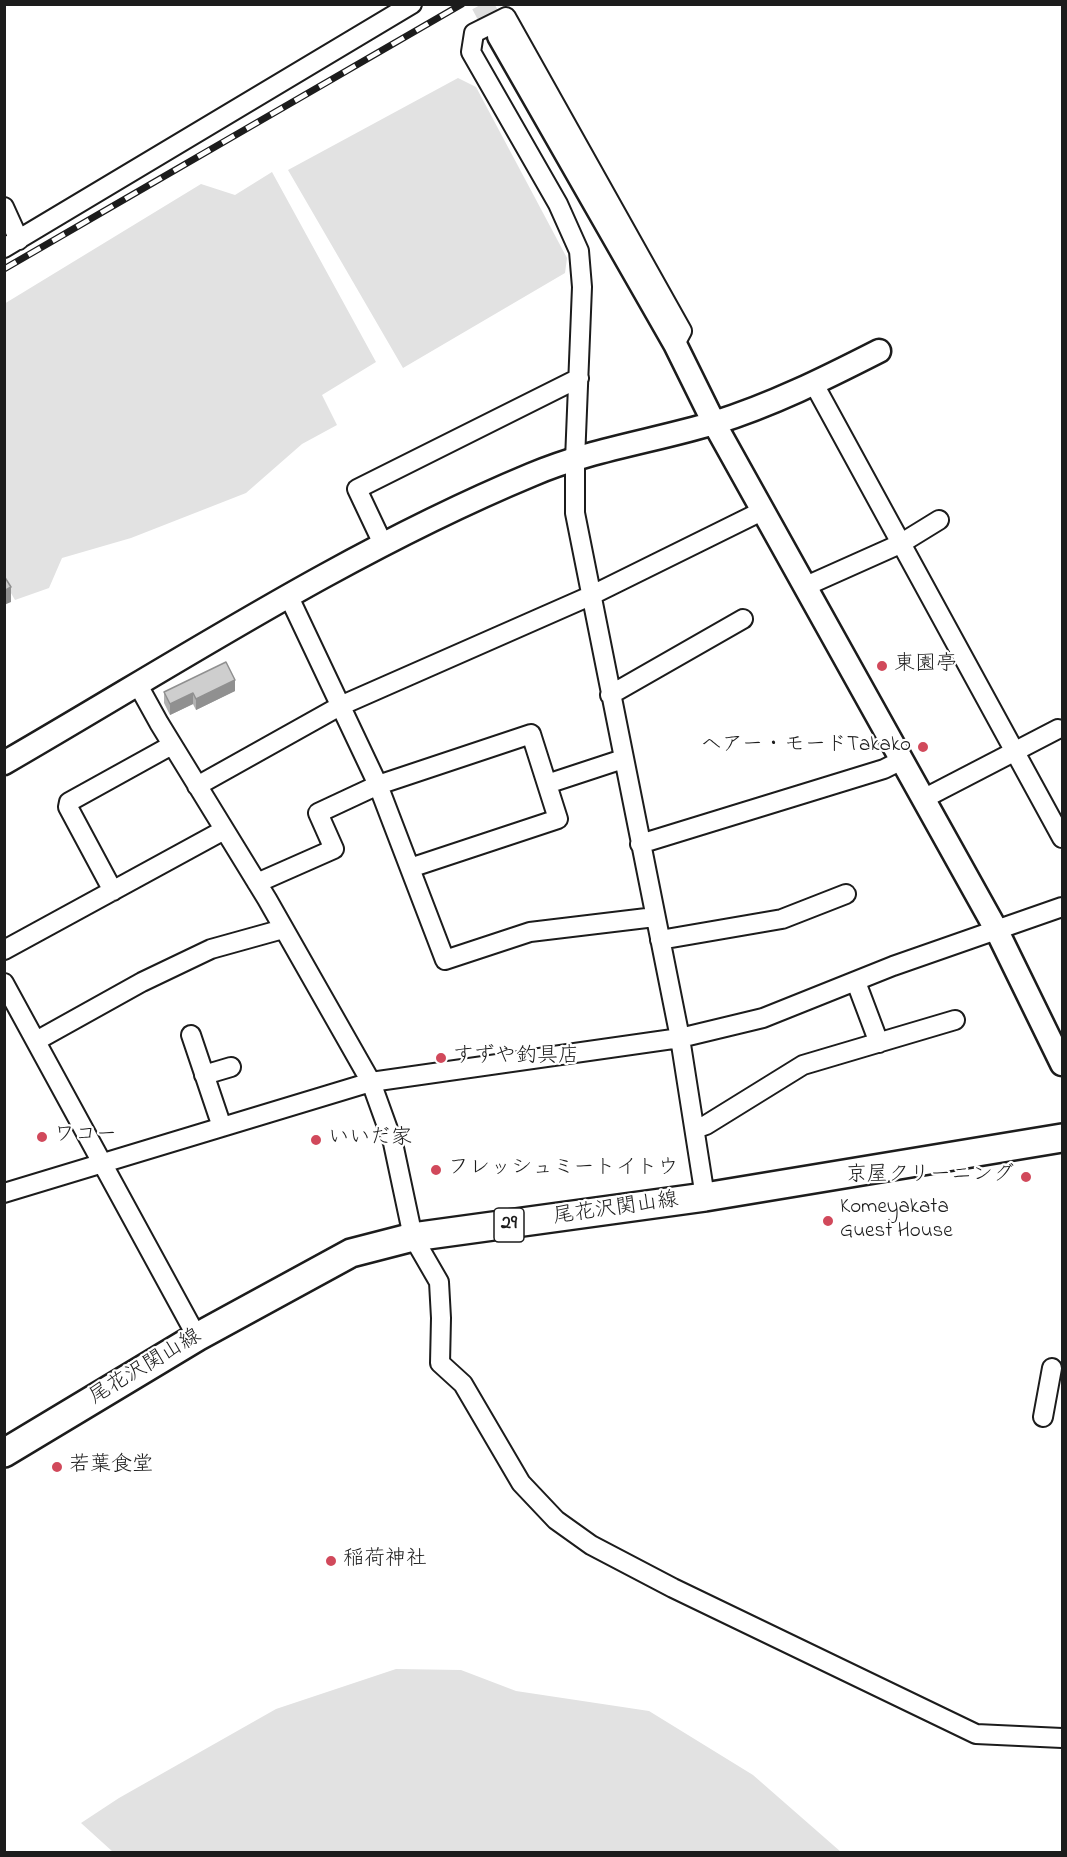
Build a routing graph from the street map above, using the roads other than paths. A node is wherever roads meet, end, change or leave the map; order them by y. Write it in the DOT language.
graph roads {
  1 [pos="412,4"];
  2 [pos="499,36"];
  3 [pos="4,207"];
  4 [pos="12,244"];
  5 [pos="675,344"];
  6 [pos="879,351"];
  7 [pos="579,378"];
  8 [pos="814,384"];
  9 [pos="714,423"];
  10 [pos="575,460"];
  11 [pos="764,510"];
  12 [pos="939,520"];
  13 [pos="383,544"];
  14 [pos="900,544"];
  15 [pos="806,586"];
  16 [pos="590,596"];
  17 [pos="289,597"];
  18 [pos="743,619"];
  19 [pos="138,685"];
  20 [pos="610,695"];
  21 [pos="340,706"];
  22 [pos="1058,729"];
  23 [pos="172,745"];
  24 [pos="1015,754"];
  25 [pos="623,759"];
  26 [pos="902,760"];
  27 [pos="4,763"];
  28 [pos="547,784"];
  29 [pos="378,785"];
  30 [pos="197,786"];
  31 [pos="923,799"];
  32 [pos="224,830"];
  33 [pos="1062,838"];
  34 [pos="640,844"];
  35 [pos="410,868"];
  36 [pos="257,883"];
  37 [pos="113,891"];
  38 [pos="846,894"];
  39 [pos="1062,907"];
  40 [pos="655,917"];
  41 [pos="283,929"];
  42 [pos="997,931"];
  43 [pos="660,940"];
  44 [pos="4,950"];
  45 [pos="856,982"];
  46 [pos="4,983"];
  47 [pos="955,1020"];
  48 [pos="191,1035"];
  49 [pos="680,1038"];
  50 [pos="36,1041"];
  51 [pos="879,1043"];
  52 [pos="1062,1064"];
  53 [pos="231,1067"];
  54 [pos="204,1075"];
  55 [pos="371,1082"];
  56 [pos="222,1128"];
  57 [pos="695,1129"];
  58 [pos="1062,1138"];
  59 [pos="102,1164"];
  60 [pos="4,1193"];
  61 [pos="705,1197"];
  62 [pos="413,1237"];
  63 [pos="197,1337"];
  64 [pos="1051,1368"];
  65 [pos="1043,1417"];
  66 [pos="4,1452"];
  67 [pos="1062,1738"];
  1 -- 4 [label="street"];
  2 -- 5 [label="street"];
  3 -- 4 [label="street"];
  5 -- 7 [label="street"];
  5 -- 9 [label="street"];
  6 -- 8 [label="street"];
  7 -- 10 [label="street"];
  7 -- 13 [label="street"];
  8 -- 9 [label="street"];
  8 -- 14 [label="street"];
  9 -- 10 [label="street"];
  9 -- 11 [label="street"];
  10 -- 13 [label="street"];
  10 -- 16 [label="street"];
  11 -- 15 [label="street"];
  11 -- 16 [label="street"];
  12 -- 14 [label="street"];
  13 -- 17 [label="street"];
  14 -- 15 [label="street"];
  14 -- 24 [label="street"];
  15 -- 26 [label="street"];
  16 -- 20 [label="street"];
  16 -- 21 [label="street"];
  17 -- 19 [label="street"];
  17 -- 21 [label="street"];
  18 -- 20 [label="street"];
  19 -- 23 [label="street"];
  19 -- 27 [label="street"];
  20 -- 25 [label="street"];
  21 -- 29 [label="street"];
  21 -- 30 [label="street"];
  22 -- 24 [label="street"];
  23 -- 30 [label="street"];
  23 -- 37 [label="street"];
  24 -- 31 [label="street"];
  24 -- 33 [label="street"];
  25 -- 28 [label="street"];
  25 -- 34 [label="street"];
  26 -- 31 [label="street"];
  26 -- 34 [label="street"];
  28 -- 29 [label="street"];
  28 -- 35 [label="street"];
  29 -- 35 [label="street"];
  29 -- 36 [label="street"];
  30 -- 32 [label="street"];
  31 -- 42 [label="street"];
  32 -- 36 [label="street"];
  32 -- 37 [label="street"];
  34 -- 40 [label="street"];
  35 -- 40 [label="street"];
  36 -- 41 [label="street"];
  37 -- 44 [label="street"];
  38 -- 43 [label="street"];
  39 -- 42 [label="street"];
  40 -- 43 [label="street"];
  41 -- 50 [label="street"];
  41 -- 55 [label="street"];
  42 -- 45 [label="street"];
  42 -- 52 [label="street"];
  43 -- 49 [label="street"];
  45 -- 49 [label="street"];
  45 -- 51 [label="street"];
  46 -- 50 [label="street"];
  47 -- 51 [label="street"];
  48 -- 54 [label="street"];
  49 -- 55 [label="street"];
  49 -- 57 [label="street"];
  50 -- 59 [label="street"];
  51 -- 57 [label="street"];
  53 -- 54 [label="street"];
  54 -- 56 [label="street"];
  55 -- 56 [label="street"];
  55 -- 62 [label="street"];
  56 -- 59 [label="street"];
  57 -- 61 [label="street"];
  58 -- 61 [label="main road, 尾花沢関山線 / 29"];
  59 -- 60 [label="street"];
  59 -- 63 [label="street"];
  61 -- 62 [label="main road, 尾花沢関山線 / 29"];
  62 -- 63 [label="main road, 尾花沢関山線 / 29"];
  62 -- 67 [label="street"];
  63 -- 66 [label="main road, 尾花沢関山線 / 29"];
  64 -- 65 [label="street"];
}
